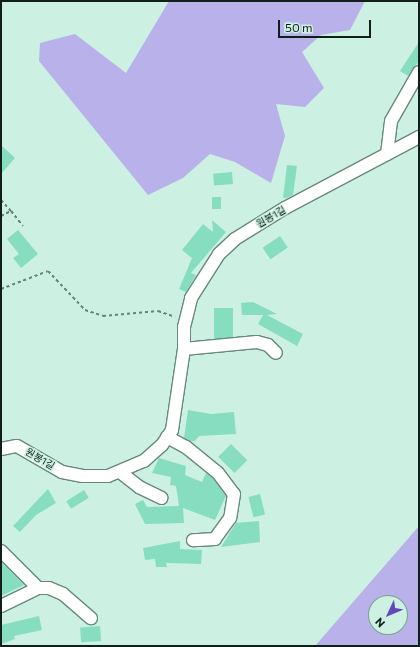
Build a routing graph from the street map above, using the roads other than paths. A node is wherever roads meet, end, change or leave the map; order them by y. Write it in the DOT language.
graph roads {
  1 [pos="419,72"];
  2 [pos="419,137"];
  3 [pos="387,154"];
  4 [pos="184,349"];
  5 [pos="276,353"];
  6 [pos="167,437"];
  7 [pos="1,449"];
  8 [pos="120,472"];
  9 [pos="162,498"];
  10 [pos="193,540"];
  11 [pos="1,551"];
  12 [pos="38,588"];
  13 [pos="1,606"];
  14 [pos="91,618"];
  1 -- 3 [label="street"];
  2 -- 3 [label="street, 원봉1길"];
  3 -- 4 [label="street, 원봉1길"];
  4 -- 5 [label="street"];
  4 -- 6 [label="street, 원봉1길"];
  6 -- 8 [label="street, 원봉1길"];
  6 -- 10 [label="street"];
  7 -- 8 [label="street, 원봉1길"];
  8 -- 9 [label="street"];
  11 -- 12 [label="street"];
  12 -- 13 [label="street"];
  12 -- 14 [label="street"];
}
